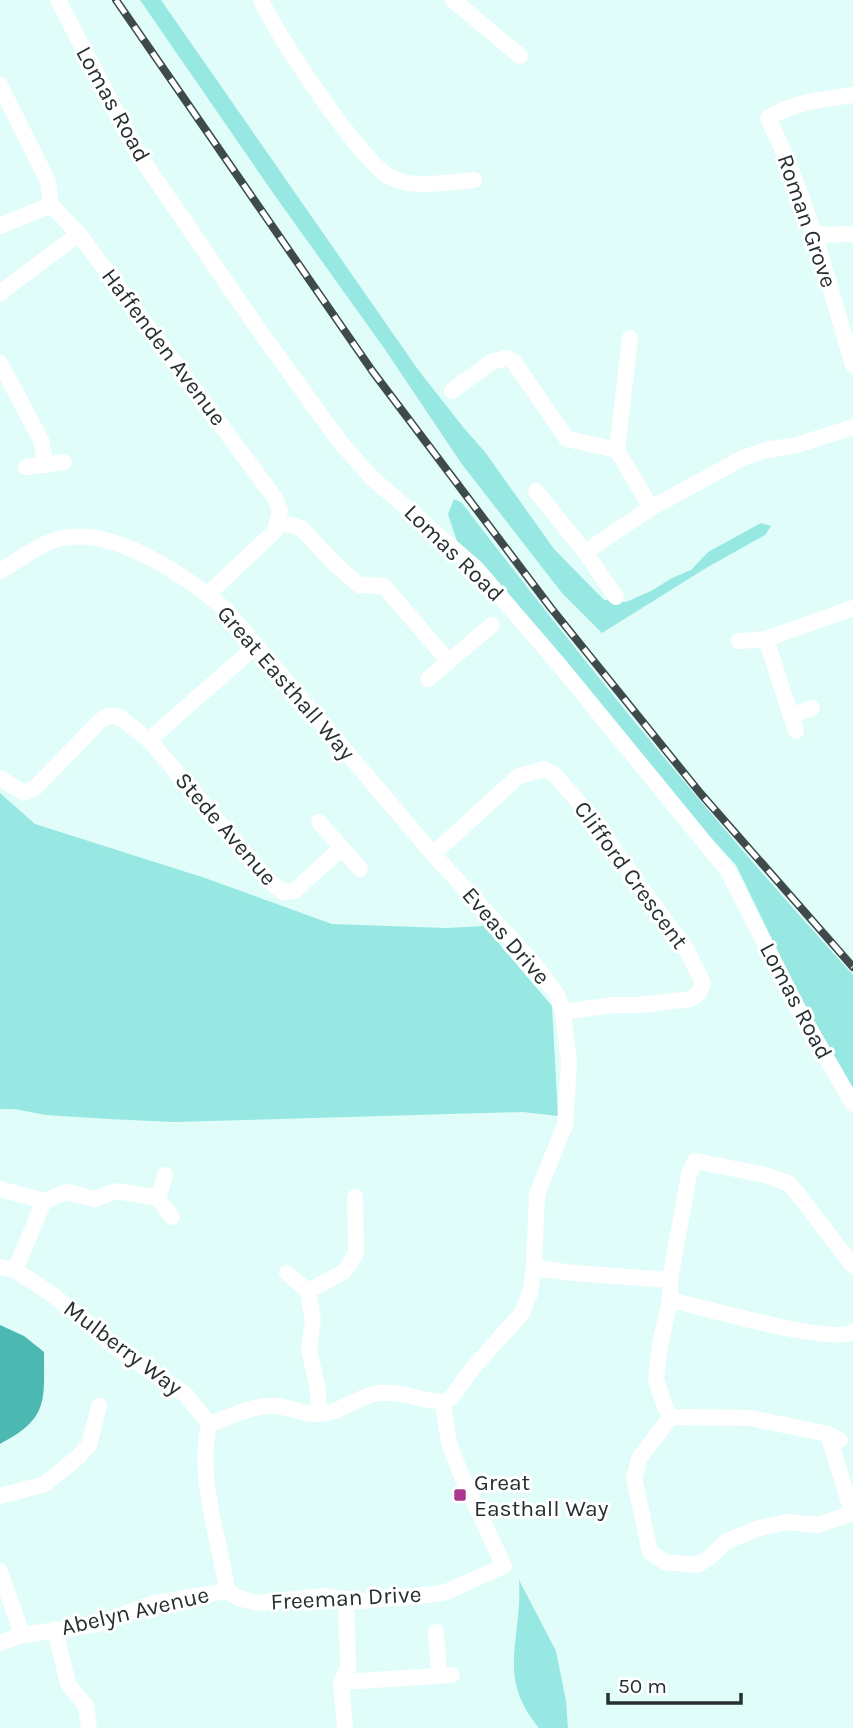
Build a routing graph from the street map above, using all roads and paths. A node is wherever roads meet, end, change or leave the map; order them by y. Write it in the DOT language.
graph roads {
  1 [pos="58,0"];
  2 [pos="261,0"];
  3 [pos="453,0"];
  4 [pos="520,56"];
  5 [pos="0,85"];
  6 [pos="853,95"];
  7 [pos="474,180"];
  8 [pos="51,205"];
  9 [pos="0,226"];
  10 [pos="79,234"];
  11 [pos="853,234"];
  12 [pos="814,235"];
  13 [pos="0,293"];
  14 [pos="630,338"];
  15 [pos="0,363"];
  16 [pos="853,365"];
  17 [pos="452,391"];
  18 [pos="853,427"];
  19 [pos="617,450"];
  20 [pos="64,462"];
  21 [pos="46,465"];
  22 [pos="26,467"];
  23 [pos="536,491"];
  24 [pos="652,508"];
  25 [pos="278,522"];
  26 [pos="585,552"];
  27 [pos="0,571"];
  28 [pos="208,594"];
  29 [pos="616,597"];
  30 [pos="853,608"];
  31 [pos="492,625"];
  32 [pos="766,639"];
  33 [pos="739,641"];
  34 [pos="256,646"];
  35 [pos="449,662"];
  36 [pos="428,679"];
  37 [pos="812,708"];
  38 [pos="149,740"];
  39 [pos="0,778"];
  40 [pos="405,820"];
  41 [pos="319,822"];
  42 [pos="342,848"];
  43 [pos="433,853"];
  44 [pos="360,869"];
  45 [pos="563,1012"];
  46 [pos="853,1104"];
  47 [pos="165,1175"];
  48 [pos="0,1189"];
  49 [pos="355,1197"];
  50 [pos="158,1198"];
  51 [pos="44,1201"];
  52 [pos="172,1217"];
  53 [pos="853,1266"];
  54 [pos="8,1268"];
  55 [pos="534,1268"];
  56 [pos="287,1273"];
  57 [pos="670,1280"];
  58 [pos="308,1291"];
  59 [pos="670,1300"];
  60 [pos="853,1332"];
  61 [pos="443,1402"];
  62 [pos="99,1406"];
  63 [pos="319,1414"];
  64 [pos="671,1417"];
  65 [pos="209,1424"];
  66 [pos="0,1496"];
  67 [pos="852,1512"];
  68 [pos="0,1571"];
  69 [pos="227,1591"];
  70 [pos="346,1600"];
  71 [pos="55,1629"];
  72 [pos="436,1632"];
  73 [pos="22,1635"];
  74 [pos="0,1643"];
  75 [pos="341,1682"];
  76 [pos="89,1728"];
  77 [pos="345,1728"];
  1 -- 46 [label="street, Lomas Road"];
  2 -- 7 [label="street"];
  3 -- 4 [label="street"];
  5 -- 8 [label="street"];
  6 -- 12 [label="street, Roman Grove"];
  8 -- 9 [label="street"];
  8 -- 10 [label="street, Haffenden Avenue"];
  10 -- 13 [label="street"];
  10 -- 25 [label="street, Haffenden Avenue"];
  11 -- 12 [label="street"];
  12 -- 16 [label="street, Roman Grove"];
  14 -- 19 [label="street"];
  15 -- 21 [label="street"];
  17 -- 19 [label="street"];
  18 -- 24 [label="street"];
  19 -- 24 [label="street"];
  20 -- 21 [label="street"];
  21 -- 22 [label="street"];
  23 -- 26 [label="street"];
  24 -- 26 [label="street"];
  25 -- 28 [label="street"];
  25 -- 35 [label="street"];
  26 -- 29 [label="street"];
  27 -- 28 [label="street, Great Easthall Way"];
  28 -- 34 [label="street, Great Easthall Way"];
  30 -- 32 [label="street"];
  31 -- 35 [label="street"];
  32 -- 33 [label="street"];
  32 -- 37 [label="street"];
  34 -- 38 [label="street"];
  34 -- 40 [label="street, Great Easthall Way"];
  35 -- 36 [label="street"];
  38 -- 39 [label="street, Stede Avenue"];
  38 -- 42 [label="street, Stede Avenue"];
  40 -- 43 [label="street, Eveas Drive"];
  41 -- 42 [label="street"];
  42 -- 44 [label="street"];
  43 -- 45 [label="street, Eveas Drive"];
  43 -- 45 [label="street, Clifford Crescent"];
  45 -- 55 [label="street, Eveas Drive"];
  47 -- 50 [label="street"];
  48 -- 51 [label="street"];
  49 -- 58 [label="street"];
  50 -- 51 [label="street"];
  50 -- 52 [label="street"];
  51 -- 54 [label="street"];
  53 -- 57 [label="street"];
  54 -- 65 [label="street, Mulberry Way"];
  55 -- 57 [label="street"];
  55 -- 61 [label="street, Eveas Drive"];
  56 -- 58 [label="street"];
  57 -- 59 [label="street"];
  58 -- 63 [label="street"];
  59 -- 60 [label="street"];
  59 -- 64 [label="street"];
  61 -- 63 [label="street"];
  61 -- 70 [label="street, Freeman Drive"];
  62 -- 66 [label="street"];
  63 -- 65 [label="street"];
  64 -- 67 [label="street"];
  64 -- 67 [label="street"];
  65 -- 69 [label="street, Abelyn Avenue"];
  68 -- 73 [label="street"];
  69 -- 70 [label="street, Freeman Drive"];
  69 -- 71 [label="street, Abelyn Avenue"];
  70 -- 75 [label="street"];
  71 -- 73 [label="street, Abelyn Avenue"];
  71 -- 76 [label="street"];
  72 -- 75 [label="street"];
  73 -- 74 [label="street, Abelyn Avenue"];
  75 -- 77 [label="street"];
}
